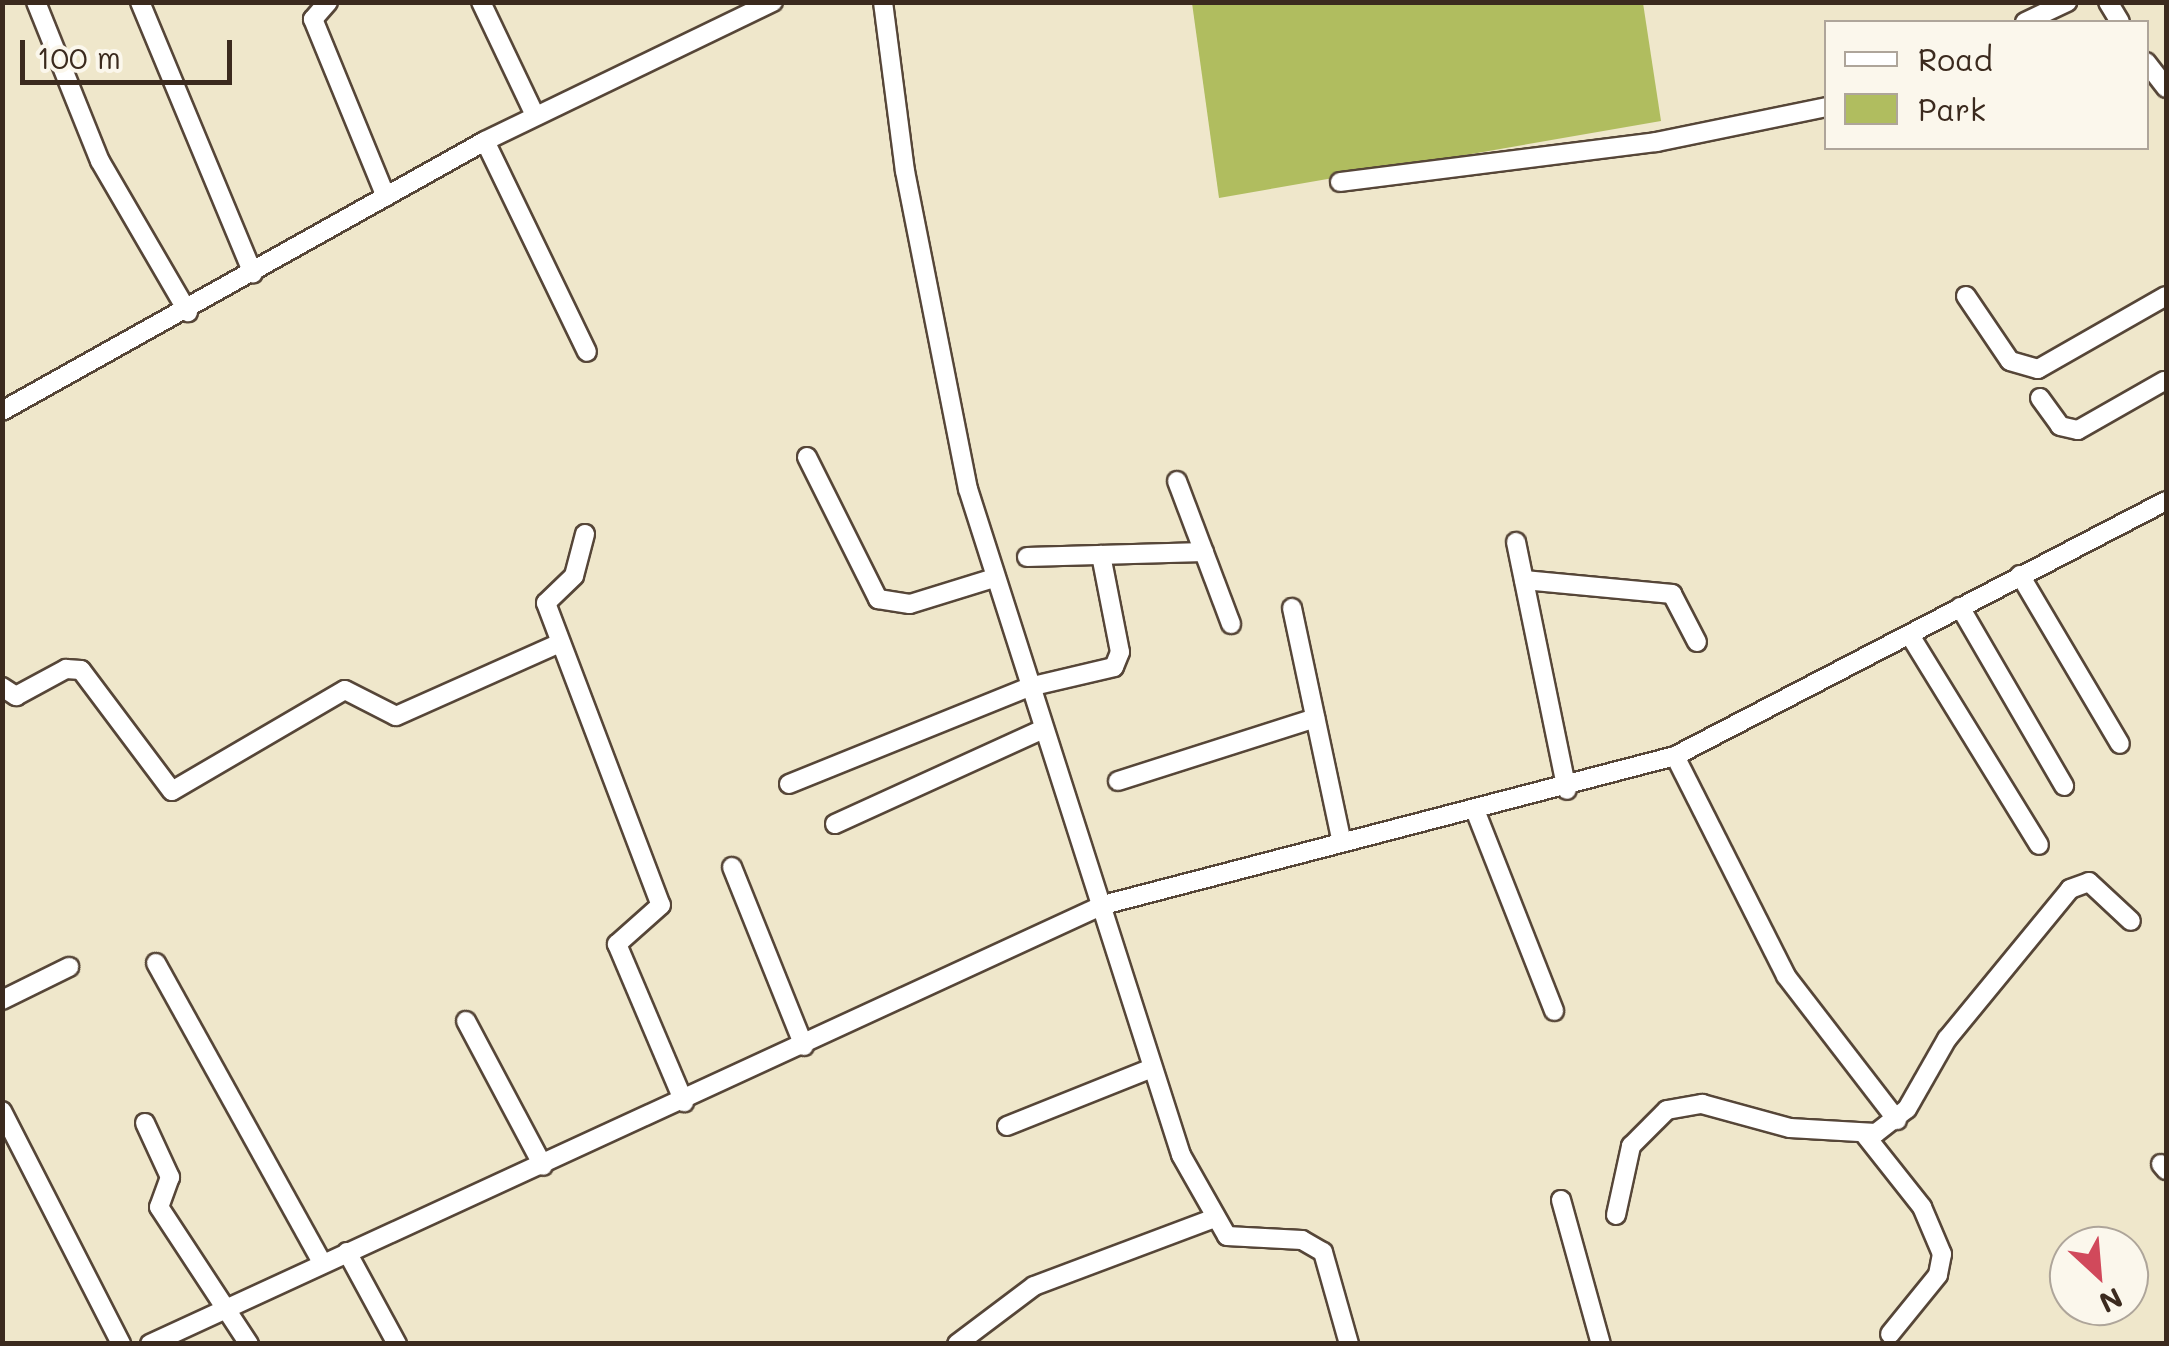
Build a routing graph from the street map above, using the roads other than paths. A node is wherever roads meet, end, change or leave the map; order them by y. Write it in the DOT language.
graph roads {
  1 [pos="36,2"];
  2 [pos="140,2"];
  3 [pos="328,2"];
  4 [pos="481,2"];
  5 [pos="773,2"];
  6 [pos="884,2"];
  7 [pos="2067,2"];
  8 [pos="2030,20"];
  9 [pos="2149,66"];
  10 [pos="2166,88"];
  11 [pos="1824,107"];
  12 [pos="535,115"];
  13 [pos="484,140"];
  14 [pos="1340,182"];
  15 [pos="386,197"];
  16 [pos="253,274"];
  17 [pos="1966,296"];
  18 [pos="2166,296"];
  19 [pos="188,312"];
  20 [pos="587,352"];
  21 [pos="2166,382"];
  22 [pos="2040,398"];
  23 [pos="2,411"];
  24 [pos="807,456"];
  25 [pos="1177,482"];
  26 [pos="2166,502"];
  27 [pos="584,534"];
  28 [pos="1516,542"];
  29 [pos="1204,552"];
  30 [pos="1101,555"];
  31 [pos="1027,557"];
  32 [pos="2020,575"];
  33 [pos="994,578"];
  34 [pos="1524,580"];
  35 [pos="1960,607"];
  36 [pos="1292,608"];
  37 [pos="1231,624"];
  38 [pos="1911,637"];
  39 [pos="1697,642"];
  40 [pos="560,644"];
  41 [pos="1029,686"];
  42 [pos="2,687"];
  43 [pos="1316,718"];
  44 [pos="1043,729"];
  45 [pos="2120,744"];
  46 [pos="1675,756"];
  47 [pos="1118,781"];
  48 [pos="789,784"];
  49 [pos="2064,786"];
  50 [pos="1567,790"];
  51 [pos="1475,810"];
  52 [pos="835,824"];
  53 [pos="1341,838"];
  54 [pos="2039,845"];
  55 [pos="732,867"];
  56 [pos="1102,905"];
  57 [pos="2130,921"];
  58 [pos="156,963"];
  59 [pos="69,967"];
  60 [pos="2,1000"];
  61 [pos="1554,1011"];
  62 [pos="466,1021"];
  63 [pos="804,1046"];
  64 [pos="1152,1068"];
  65 [pos="684,1102"];
  66 [pos="2,1111"];
  67 [pos="1896,1120"];
  68 [pos="144,1123"];
  69 [pos="1007,1126"];
  70 [pos="1865,1135"];
  71 [pos="543,1166"];
  72 [pos="1561,1200"];
  73 [pos="1616,1214"];
  74 [pos="1210,1220"];
  75 [pos="347,1252"];
  76 [pos="322,1262"];
  77 [pos="228,1306"];
  78 [pos="1890,1334"];
  79 [pos="121,1344"];
  80 [pos="150,1344"];
  81 [pos="249,1344"];
  82 [pos="397,1344"];
  83 [pos="958,1344"];
  84 [pos="1349,1344"];
  85 [pos="1601,1344"];
  1 -- 19 [label="street"];
  2 -- 16 [label="street"];
  3 -- 15 [label="street"];
  4 -- 12 [label="street"];
  5 -- 12 [label="street"];
  6 -- 33 [label="street"];
  7 -- 8 [label="street"];
  9 -- 10 [label="street"];
  11 -- 14 [label="street"];
  12 -- 13 [label="street"];
  13 -- 15 [label="street"];
  13 -- 20 [label="street"];
  15 -- 16 [label="street"];
  16 -- 19 [label="street"];
  17 -- 18 [label="street"];
  19 -- 23 [label="street"];
  21 -- 22 [label="street"];
  24 -- 33 [label="street"];
  25 -- 29 [label="street"];
  26 -- 32 [label="street"];
  27 -- 40 [label="street"];
  28 -- 34 [label="street"];
  29 -- 30 [label="street"];
  29 -- 37 [label="street"];
  30 -- 31 [label="street"];
  30 -- 41 [label="street"];
  32 -- 35 [label="street"];
  32 -- 45 [label="street"];
  33 -- 41 [label="street"];
  34 -- 39 [label="street"];
  34 -- 50 [label="street"];
  35 -- 38 [label="street"];
  35 -- 49 [label="street"];
  36 -- 43 [label="street"];
  38 -- 46 [label="street"];
  38 -- 54 [label="street"];
  40 -- 42 [label="street"];
  40 -- 65 [label="street"];
  41 -- 44 [label="street"];
  41 -- 48 [label="street"];
  43 -- 47 [label="street"];
  43 -- 53 [label="street"];
  44 -- 52 [label="street"];
  44 -- 56 [label="street"];
  46 -- 50 [label="street"];
  46 -- 67 [label="street"];
  50 -- 51 [label="street"];
  51 -- 53 [label="street"];
  51 -- 61 [label="street"];
  53 -- 56 [label="street"];
  55 -- 63 [label="street"];
  56 -- 63 [label="street"];
  56 -- 64 [label="street"];
  57 -- 67 [label="street"];
  58 -- 76 [label="street"];
  59 -- 60 [label="street"];
  62 -- 71 [label="street"];
  63 -- 65 [label="street"];
  64 -- 69 [label="street"];
  64 -- 74 [label="street"];
  65 -- 71 [label="street"];
  66 -- 79 [label="street"];
  67 -- 70 [label="street"];
  68 -- 77 [label="street"];
  70 -- 73 [label="street"];
  70 -- 78 [label="street"];
  71 -- 75 [label="street"];
  72 -- 85 [label="street"];
  74 -- 83 [label="street"];
  74 -- 84 [label="street"];
  75 -- 76 [label="street"];
  75 -- 82 [label="street"];
  76 -- 77 [label="street"];
  77 -- 80 [label="street"];
  77 -- 81 [label="street"];
}
